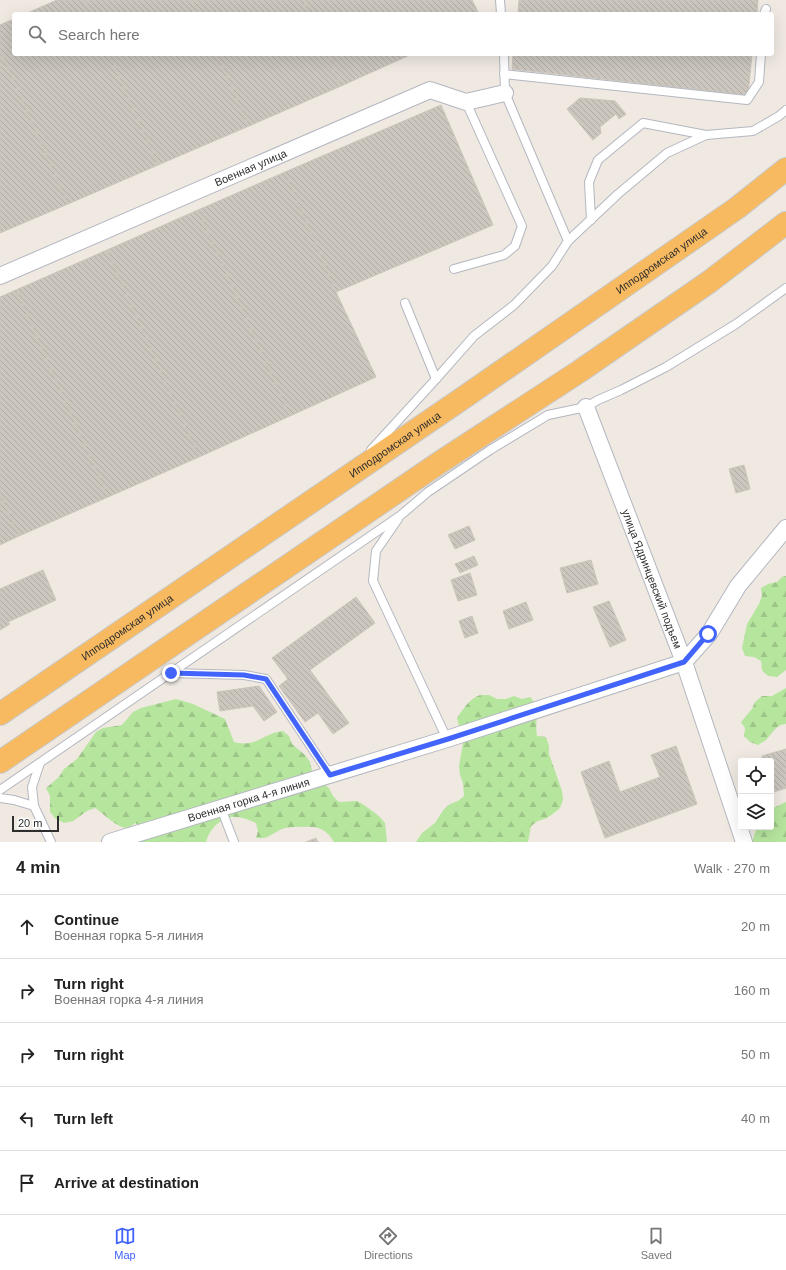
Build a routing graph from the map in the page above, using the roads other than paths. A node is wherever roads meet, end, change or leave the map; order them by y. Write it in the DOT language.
graph roads {
  1 [pos="500,0"];
  2 [pos="501,12"];
  3 [pos="504,56"];
  4 [pos="761,56"];
  5 [pos="504,74"];
  6 [pos="505,94"];
  7 [pos="466,102"];
  8 [pos="786,110"];
  9 [pos="706,135"];
  10 [pos="786,170"];
  11 [pos="591,220"];
  12 [pos="786,223"];
  13 [pos="568,241"];
  14 [pos="454,269"];
  15 [pos="0,276"];
  16 [pos="786,288"];
  17 [pos="405,303"];
  18 [pos="436,379"];
  19 [pos="586,408"];
  20 [pos="342,481"];
  21 [pos="401,515"];
  22 [pos="786,528"];
  23 [pos="684,662"];
  24 [pos="171,673"];
  25 [pos="0,714"];
  26 [pos="448,739"];
  27 [pos="0,762"];
  28 [pos="40,763"];
  29 [pos="330,775"];
  30 [pos="0,790"];
  31 [pos="0,798"];
  32 [pos="34,806"];
  33 [pos="221,808"];
  34 [pos="51,842"];
  35 [pos="110,842"];
  36 [pos="234,842"];
  37 [pos="744,842"];
  1 -- 2 [label="lane"];
  3 -- 5 [label="lane"];
  4 -- 5 [label="lane"];
  5 -- 6 [label="lane"];
  6 -- 7 [label="street"];
  6 -- 13 [label="lane"];
  7 -- 14 [label="lane"];
  7 -- 15 [label="street, Военная улица"];
  8 -- 9 [label="lane"];
  9 -- 11 [label="lane"];
  9 -- 11 [label="lane"];
  10 -- 20 [label="highway, Ипподромская улица"];
  11 -- 13 [label="lane"];
  12 -- 27 [label="highway"];
  13 -- 18 [label="lane"];
  16 -- 19 [label="lane"];
  17 -- 18 [label="lane"];
  18 -- 20 [label="lane"];
  19 -- 21 [label="lane"];
  19 -- 23 [label="street, улица Ядринцевский подъем"];
  20 -- 25 [label="highway, Ипподромская улица"];
  21 -- 24 [label="lane"];
  21 -- 26 [label="lane"];
  22 -- 23 [label="street"];
  23 -- 26 [label="street, Военная горка 4-я линия"];
  23 -- 37 [label="street, улица Ядринцевский подъем"];
  24 -- 28 [label="lane"];
  24 -- 29 [label="lane"];
  26 -- 29 [label="street, Военная горка 4-я линия"];
  28 -- 30 [label="lane"];
  28 -- 32 [label="lane"];
  29 -- 33 [label="street, Военная горка 4-я линия"];
  31 -- 32 [label="lane"];
  32 -- 34 [label="lane"];
  33 -- 35 [label="street, Военная горка 4-я линия"];
  33 -- 36 [label="lane"];
}
